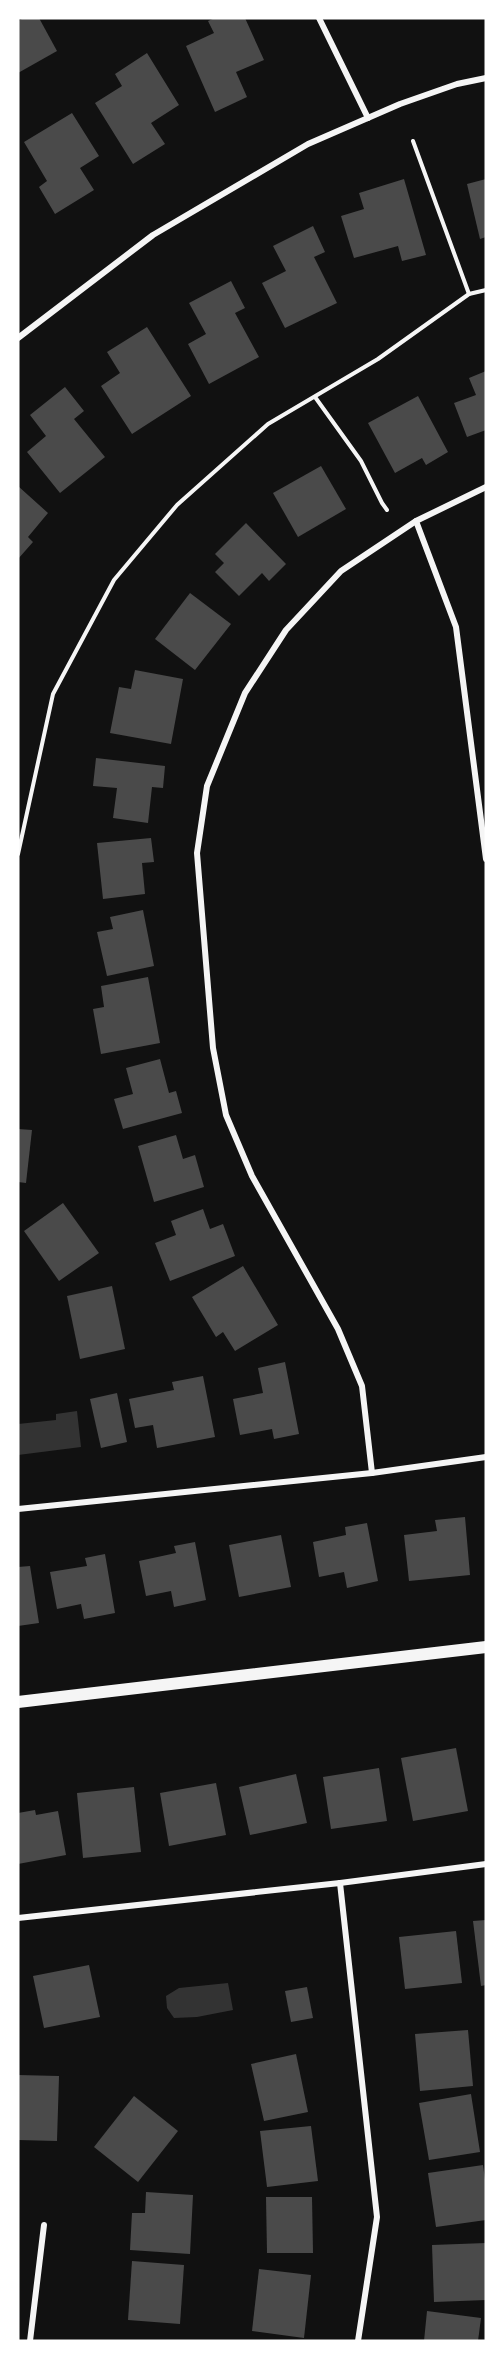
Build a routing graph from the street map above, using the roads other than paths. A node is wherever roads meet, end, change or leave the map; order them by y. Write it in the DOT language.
graph roads {
  1 [pos="319,18"];
  2 [pos="486,78"];
  3 [pos="368,118"];
  4 [pos="18,338"];
  5 [pos="486,488"];
  6 [pos="416,521"];
  7 [pos="486,859"];
  8 [pos="486,1457"];
  9 [pos="372,1473"];
  10 [pos="18,1509"];
  11 [pos="486,1647"];
  12 [pos="18,1702"];
  13 [pos="486,1864"];
  14 [pos="340,1882"];
  15 [pos="18,1918"];
  16 [pos="44,2225"];
  17 [pos="30,2341"];
  18 [pos="358,2341"];
  1 -- 3 [label="street"];
  2 -- 3 [label="street"];
  3 -- 4 [label="street"];
  5 -- 6 [label="street"];
  6 -- 7 [label="street"];
  6 -- 9 [label="street"];
  8 -- 9 [label="street"];
  9 -- 10 [label="street"];
  11 -- 12 [label="main road"];
  13 -- 14 [label="street"];
  14 -- 15 [label="street"];
  14 -- 18 [label="street"];
  16 -- 17 [label="street"];
}
